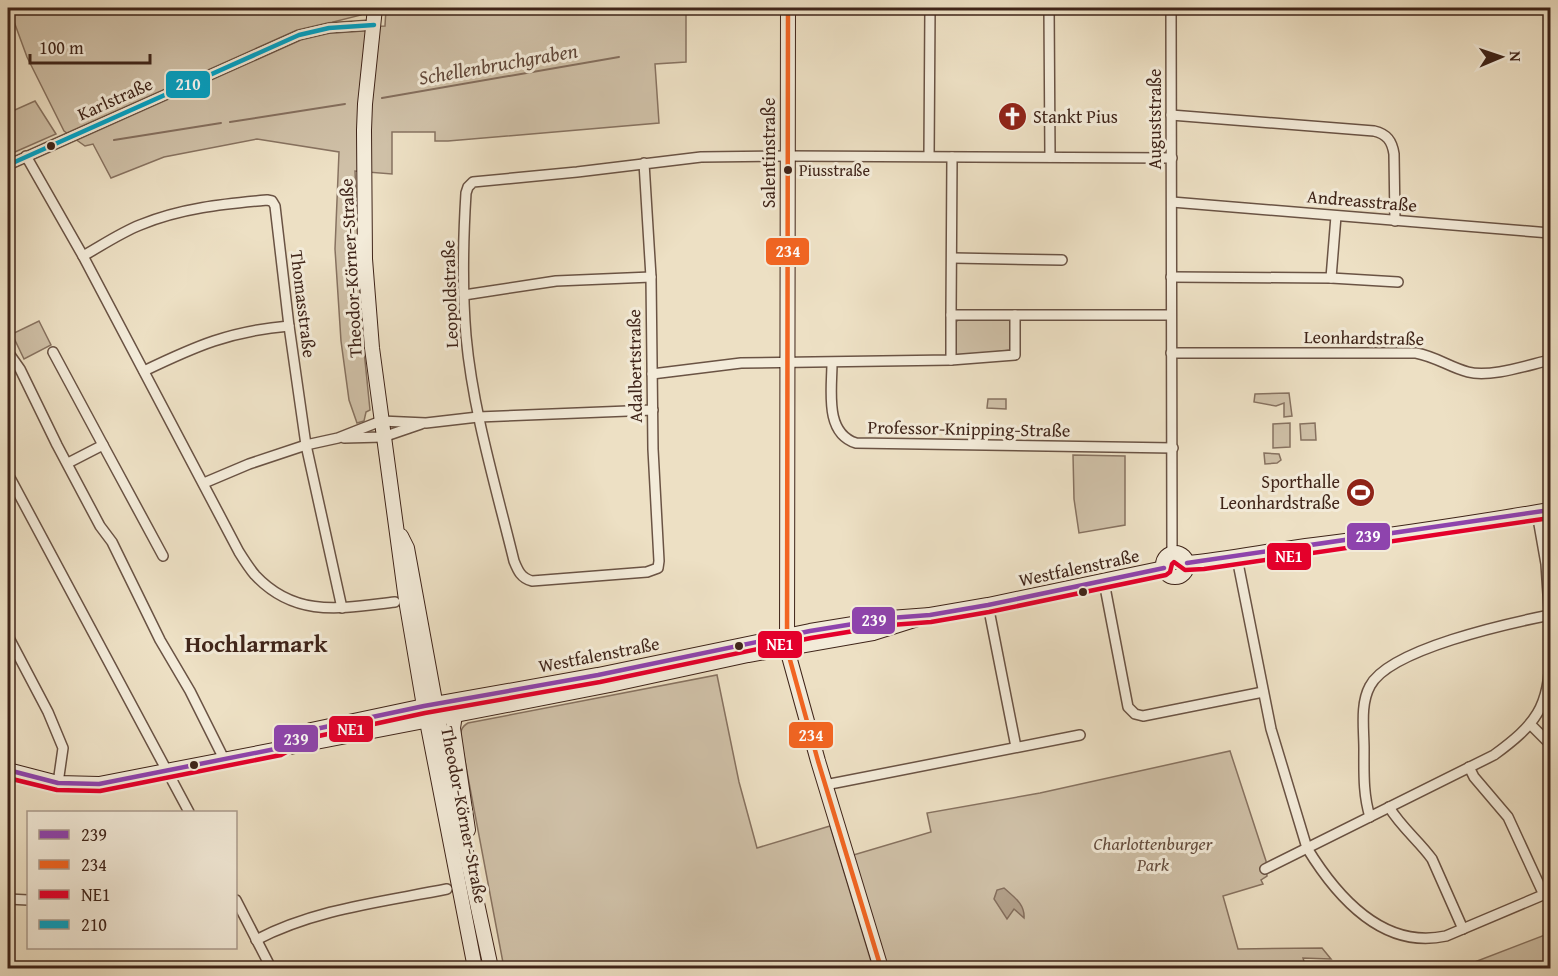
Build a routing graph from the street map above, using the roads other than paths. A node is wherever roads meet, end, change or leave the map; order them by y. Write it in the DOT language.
graph roads {
  1 [pos="375,8"];
  2 [pos="788,8"];
  3 [pos="930,8"];
  4 [pos="1049,8"];
  5 [pos="1171,8"];
  6 [pos="374,25"];
  7 [pos="1172,115"];
  8 [pos="26,156"];
  9 [pos="787,156"];
  10 [pos="929,156"];
  11 [pos="952,157"];
  12 [pos="1050,157"];
  13 [pos="1172,158"];
  14 [pos="644,163"];
  15 [pos="8,165"];
  16 [pos="1172,202"];
  17 [pos="1336,216"];
  18 [pos="1395,221"];
  19 [pos="1551,234"];
  20 [pos="82,256"];
  21 [pos="953,258"];
  22 [pos="1062,260"];
  23 [pos="651,277"];
  24 [pos="1171,277"];
  25 [pos="1331,278"];
  26 [pos="1398,282"];
  27 [pos="464,295"];
  28 [pos="951,315"];
  29 [pos="1016,315"];
  30 [pos="1171,315"];
  31 [pos="289,326"];
  32 [pos="8,352"];
  33 [pos="53,352"];
  34 [pos="1171,353"];
  35 [pos="951,360"];
  36 [pos="1551,360"];
  37 [pos="832,363"];
  38 [pos="786,364"];
  39 [pos="144,371"];
  40 [pos="652,374"];
  41 [pos="652,410"];
  42 [pos="478,417"];
  43 [pos="381,421"];
  44 [pos="426,423"];
  45 [pos="338,438"];
  46 [pos="383,438"];
  47 [pos="103,445"];
  48 [pos="306,445"];
  49 [pos="1173,448"];
  50 [pos="68,463"];
  51 [pos="8,474"];
  52 [pos="204,483"];
  53 [pos="1544,512"];
  54 [pos="1172,554"];
  55 [pos="164,556"];
  56 [pos="1237,558"];
  57 [pos="1187,563"];
  58 [pos="658,568"];
  59 [pos="1164,568"];
  60 [pos="1104,582"];
  61 [pos="395,602"];
  62 [pos="988,605"];
  63 [pos="342,608"];
  64 [pos="1550,615"];
  65 [pos="1551,624"];
  66 [pos="8,636"];
  67 [pos="787,642"];
  68 [pos="1551,654"];
  69 [pos="1263,692"];
  70 [pos="430,705"];
  71 [pos="455,716"];
  72 [pos="432,720"];
  73 [pos="1531,725"];
  74 [pos="1080,735"];
  75 [pos="1551,744"];
  76 [pos="1016,747"];
  77 [pos="280,748"];
  78 [pos="224,759"];
  79 [pos="1469,768"];
  80 [pos="8,770"];
  81 [pos="166,770"];
  82 [pos="58,783"];
  83 [pos="825,785"];
  84 [pos="1389,807"];
  85 [pos="188,811"];
  86 [pos="1370,817"];
  87 [pos="1307,848"];
  88 [pos="1265,869"];
  89 [pos="472,877"];
  90 [pos="447,889"];
  91 [pos="1547,893"];
  92 [pos="8,898"];
  93 [pos="27,900"];
  94 [pos="237,902"];
  95 [pos="1462,929"];
  96 [pos="256,940"];
  97 [pos="266,967"];
  98 [pos="475,969"];
  99 [pos="491,969"];
  100 [pos="881,969"];
  1 -- 6 [label="main road, Theodor-Körner-Straße"];
  2 -- 9 [label="main road, Salentinstraße"];
  3 -- 10 [label="street"];
  4 -- 12 [label="street"];
  5 -- 7 [label="street, Auguststraße"];
  6 -- 8 [label="street, Karlstraße"];
  6 -- 43 [label="main road, Theodor-Körner-Straße"];
  7 -- 13 [label="street, Auguststraße"];
  7 -- 18 [label="street"];
  8 -- 15 [label="street, Karlstraße"];
  8 -- 20 [label="street"];
  9 -- 10 [label="street"];
  9 -- 14 [label="street, Leopoldstraße"];
  9 -- 38 [label="main road, Salentinstraße"];
  10 -- 11 [label="street"];
  11 -- 12 [label="street"];
  11 -- 21 [label="street"];
  12 -- 13 [label="street"];
  13 -- 16 [label="street, Auguststraße"];
  14 -- 23 [label="street, Adalbertstraße"];
  14 -- 27 [label="street, Leopoldstraße"];
  16 -- 17 [label="street, Andreasstraße"];
  16 -- 24 [label="street, Auguststraße"];
  17 -- 18 [label="street, Andreasstraße"];
  17 -- 25 [label="street"];
  18 -- 19 [label="street, Andreasstraße"];
  20 -- 31 [label="street, Thomasstraße"];
  20 -- 39 [label="street"];
  21 -- 22 [label="street"];
  21 -- 28 [label="street"];
  23 -- 27 [label="street"];
  23 -- 40 [label="street, Adalbertstraße"];
  24 -- 25 [label="street"];
  24 -- 30 [label="street, Auguststraße"];
  25 -- 26 [label="street"];
  27 -- 42 [label="street, Leopoldstraße"];
  28 -- 29 [label="street"];
  28 -- 35 [label="street"];
  29 -- 30 [label="street"];
  29 -- 35 [label="street"];
  30 -- 34 [label="street, Auguststraße"];
  31 -- 39 [label="street"];
  31 -- 48 [label="street, Thomasstraße"];
  32 -- 50 [label="street"];
  33 -- 47 [label="street"];
  34 -- 36 [label="street, Leonhardstraße"];
  34 -- 49 [label="street, Auguststraße"];
  35 -- 37 [label="street"];
  37 -- 38 [label="street"];
  37 -- 49 [label="street, Professor-Knipping-Straße"];
  38 -- 40 [label="street"];
  38 -- 67 [label="main road, Salentinstraße"];
  39 -- 52 [label="street"];
  40 -- 41 [label="street, Adalbertstraße"];
  41 -- 42 [label="street"];
  41 -- 58 [label="street, Adalbertstraße"];
  42 -- 44 [label="street"];
  42 -- 58 [label="street, Leopoldstraße"];
  43 -- 44 [label="street"];
  43 -- 45 [label="street"];
  43 -- 46 [label="main road, Theodor-Körner-Straße"];
  44 -- 46 [label="street"];
  45 -- 46 [label="street"];
  45 -- 48 [label="street"];
  46 -- 70 [label="main road, Theodor-Körner-Straße"];
  47 -- 50 [label="street"];
  47 -- 55 [label="street"];
  48 -- 52 [label="street"];
  48 -- 63 [label="street, Thomasstraße"];
  49 -- 54 [label="street, Auguststraße"];
  50 -- 78 [label="street"];
  51 -- 81 [label="street"];
  52 -- 63 [label="street"];
  53 -- 56 [label="main road, Westfalenstraße"];
  53 -- 64 [label="street"];
  54 -- 57 [label="main road"];
  54 -- 59 [label="main road, Westfalenstraße"];
  56 -- 57 [label="main road, Westfalenstraße"];
  56 -- 69 [label="street"];
  57 -- 59 [label="main road, Westfalenstraße"];
  59 -- 60 [label="main road, Westfalenstraße"];
  60 -- 62 [label="main road, Westfalenstraße"];
  60 -- 69 [label="street"];
  61 -- 63 [label="street"];
  62 -- 67 [label="main road, Westfalenstraße"];
  62 -- 76 [label="street"];
  64 -- 65 [label="street"];
  64 -- 86 [label="street"];
  66 -- 82 [label="street"];
  67 -- 70 [label="main road, Westfalenstraße"];
  67 -- 71 [label="main road, Westfalenstraße"];
  67 -- 83 [label="main road, Salentinstraße"];
  68 -- 73 [label="street"];
  69 -- 87 [label="street"];
  70 -- 72 [label="main road, Theodor-Körner-Straße"];
  70 -- 77 [label="main road, Westfalenstraße"];
  71 -- 72 [label="main road, Westfalenstraße"];
  71 -- 89 [label="main road, Theodor-Körner-Straße"];
  72 -- 77 [label="main road, Westfalenstraße"];
  72 -- 89 [label="main road, Theodor-Körner-Straße"];
  72 -- 98 [label="main road, Theodor-Körner-Straße"];
  73 -- 75 [label="street"];
  73 -- 79 [label="street"];
  74 -- 76 [label="street"];
  76 -- 83 [label="street"];
  77 -- 78 [label="main road, Westfalenstraße"];
  78 -- 81 [label="main road, Westfalenstraße"];
  79 -- 84 [label="street"];
  79 -- 91 [label="street"];
  80 -- 82 [label="main road, Westfalenstraße"];
  81 -- 82 [label="main road, Westfalenstraße"];
  81 -- 85 [label="street"];
  83 -- 100 [label="main road, Salentinstraße"];
  84 -- 86 [label="street"];
  84 -- 95 [label="street"];
  86 -- 87 [label="street"];
  87 -- 88 [label="street"];
  87 -- 95 [label="street"];
  89 -- 99 [label="main road, Theodor-Körner-Straße"];
  90 -- 96 [label="street"];
  91 -- 95 [label="street"];
  92 -- 93 [label="street"];
  94 -- 96 [label="street"];
  96 -- 97 [label="street"];
}
